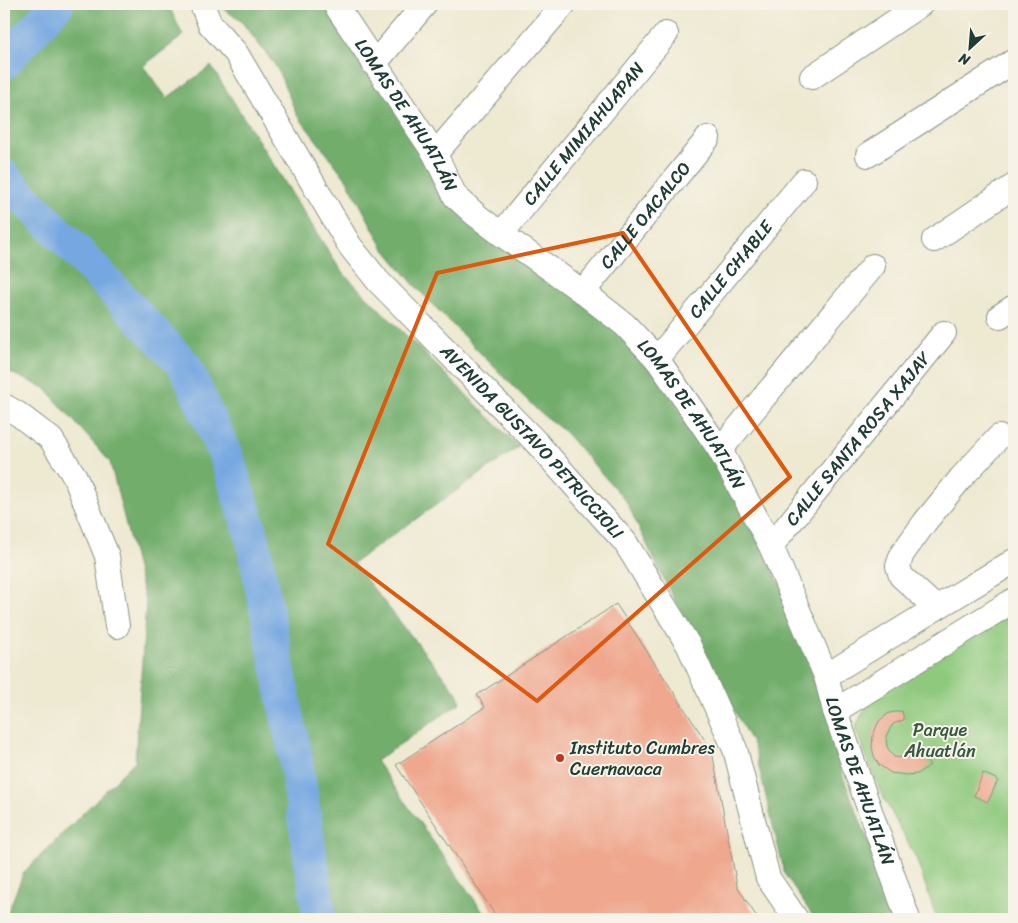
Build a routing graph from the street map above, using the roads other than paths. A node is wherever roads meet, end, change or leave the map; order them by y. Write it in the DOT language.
graph roads {
  1 [pos="203,4"];
  2 [pos="335,4"];
  3 [pos="425,4"];
  4 [pos="564,4"];
  5 [pos="920,4"];
  6 [pos="666,34"];
  7 [pos="1014,61"];
  8 [pos="374,64"];
  9 [pos="812,77"];
  10 [pos="708,138"];
  11 [pos="435,154"];
  12 [pos="868,155"];
  13 [pos="804,181"];
  14 [pos="1014,186"];
  15 [pos="501,234"];
  16 [pos="934,240"];
  17 [pos="873,266"];
  18 [pos="583,292"];
  19 [pos="944,333"];
  20 [pos="657,358"];
  21 [pos="4,406"];
  22 [pos="999,437"];
  23 [pos="720,450"];
  24 [pos="771,546"];
  25 [pos="1014,561"];
  26 [pos="1014,600"];
  27 [pos="936,608"];
  28 [pos="117,626"];
  29 [pos="826,676"];
  30 [pos="835,711"];
  31 [pos="796,919"];
  32 [pos="908,919"];
  1 -- 31 [label="street, AVENIDA GUSTAVO PETRICCIOLI"];
  2 -- 8 [label="street, LOMAS DE AHUATLÁN"];
  3 -- 8 [label="street"];
  4 -- 11 [label="street"];
  5 -- 9 [label="street"];
  6 -- 15 [label="street, CALLE MIMIAHUAPAN"];
  7 -- 12 [label="street"];
  8 -- 11 [label="street, LOMAS DE AHUATLÁN"];
  10 -- 18 [label="street, CALLE OACALCO"];
  11 -- 15 [label="street, LOMAS DE AHUATLÁN"];
  13 -- 20 [label="street, CALLE CHABLE"];
  14 -- 16 [label="street"];
  15 -- 18 [label="street, LOMAS DE AHUATLÁN"];
  17 -- 23 [label="street"];
  18 -- 20 [label="street, LOMAS DE AHUATLÁN"];
  19 -- 24 [label="street, CALLE SANTA ROSA XAJAY"];
  20 -- 23 [label="street, LOMAS DE AHUATLÁN"];
  21 -- 28 [label="street"];
  22 -- 27 [label="street"];
  23 -- 24 [label="street, LOMAS DE AHUATLÁN"];
  24 -- 29 [label="street, LOMAS DE AHUATLÁN"];
  25 -- 27 [label="street"];
  26 -- 30 [label="street"];
  27 -- 29 [label="street"];
  29 -- 30 [label="street, LOMAS DE AHUATLÁN"];
  30 -- 32 [label="street, LOMAS DE AHUATLÁN"];
}
